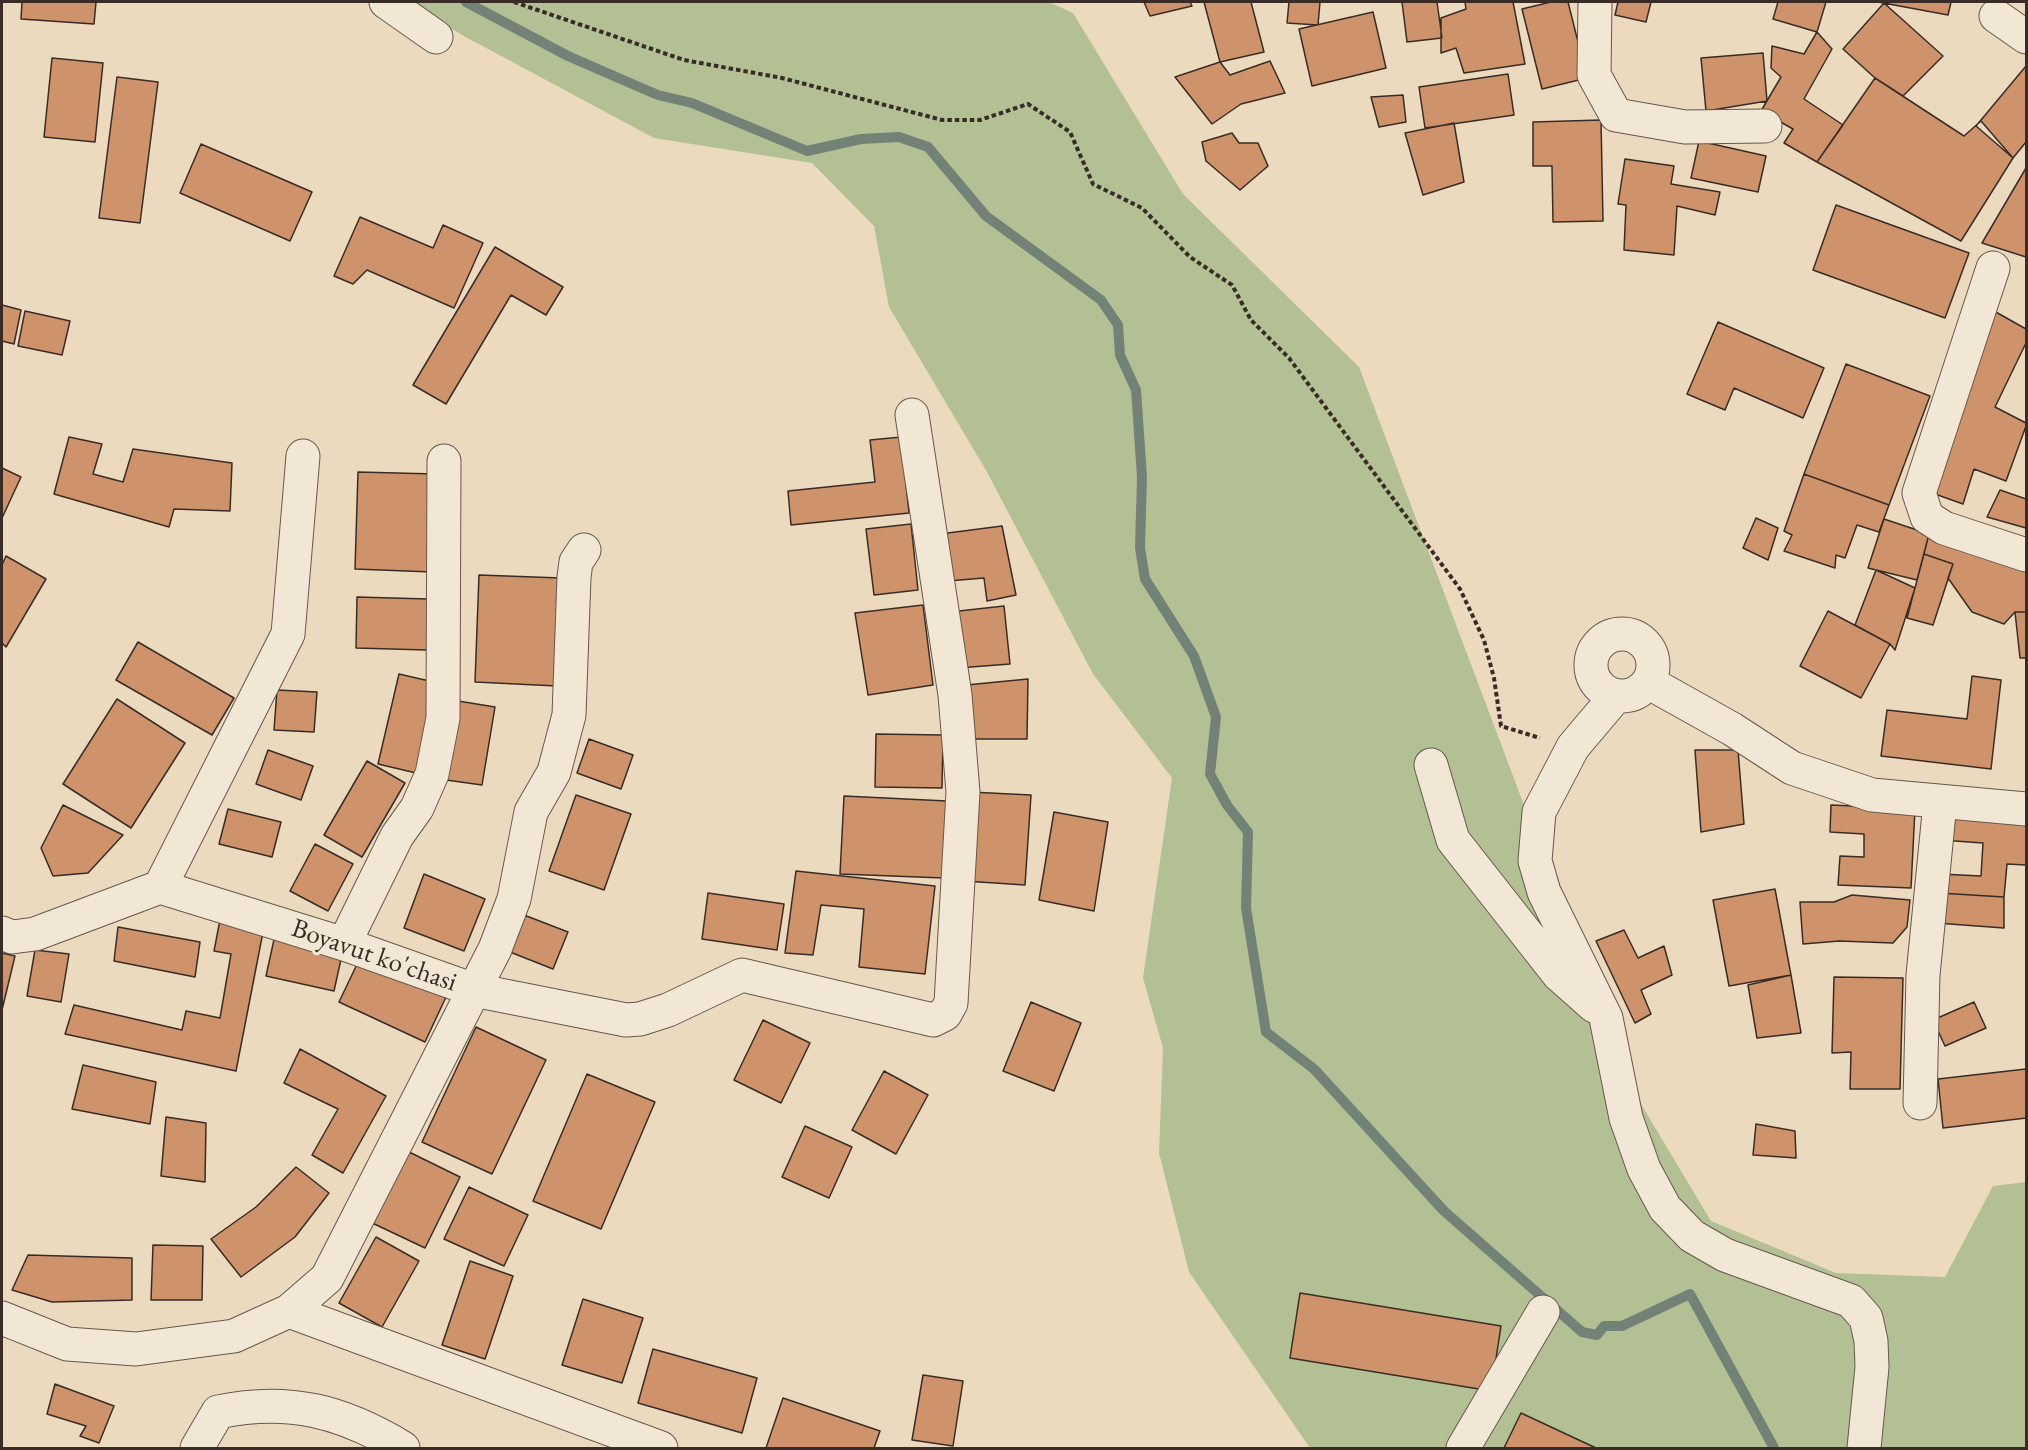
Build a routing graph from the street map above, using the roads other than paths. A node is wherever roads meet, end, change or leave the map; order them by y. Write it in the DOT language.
graph roads {
  1 [pos="386,2"];
  2 [pos="1595,2"];
  3 [pos="1996,16"];
  4 [pos="436,37"];
  5 [pos="2026,37"];
  6 [pos="1765,126"];
  7 [pos="1993,268"];
  8 [pos="912,415"];
  9 [pos="303,456"];
  10 [pos="444,461"];
  11 [pos="584,550"];
  12 [pos="2026,555"];
  13 [pos="1648,682"];
  14 [pos="1616,696"];
  15 [pos="1431,765"];
  16 [pos="1940,803"];
  17 [pos="2026,809"];
  18 [pos="160,887"];
  19 [pos="2,933"];
  20 [pos="344,944"];
  21 [pos="474,990"];
  22 [pos="1606,1018"];
  23 [pos="1920,1103"];
  24 [pos="1543,1312"];
  25 [pos="280,1316"];
  26 [pos="2,1318"];
  27 [pos="197,1449"];
  28 [pos="403,1449"];
  29 [pos="661,1449"];
  30 [pos="1462,1449"];
  31 [pos="1864,1449"];
  1 -- 4 [label="street"];
  2 -- 6 [label="street"];
  3 -- 5 [label="street"];
  7 -- 12 [label="street"];
  8 -- 21 [label="street"];
  9 -- 18 [label="street"];
  10 -- 20 [label="street"];
  11 -- 21 [label="street"];
  13 -- 14 [label="street"];
  13 -- 14 [label="street"];
  13 -- 16 [label="street"];
  14 -- 22 [label="street"];
  15 -- 22 [label="street"];
  16 -- 17 [label="street"];
  16 -- 23 [label="street"];
  18 -- 19 [label="street"];
  18 -- 20 [label="street, Boyavut ko'chasi"];
  20 -- 21 [label="street, Boyavut ko'chasi"];
  21 -- 25 [label="street, Boyavut ko'chasi"];
  22 -- 31 [label="street"];
  24 -- 30 [label="street"];
  25 -- 26 [label="street, Boyavut ko'chasi"];
  25 -- 29 [label="street"];
  27 -- 28 [label="street"];
}
